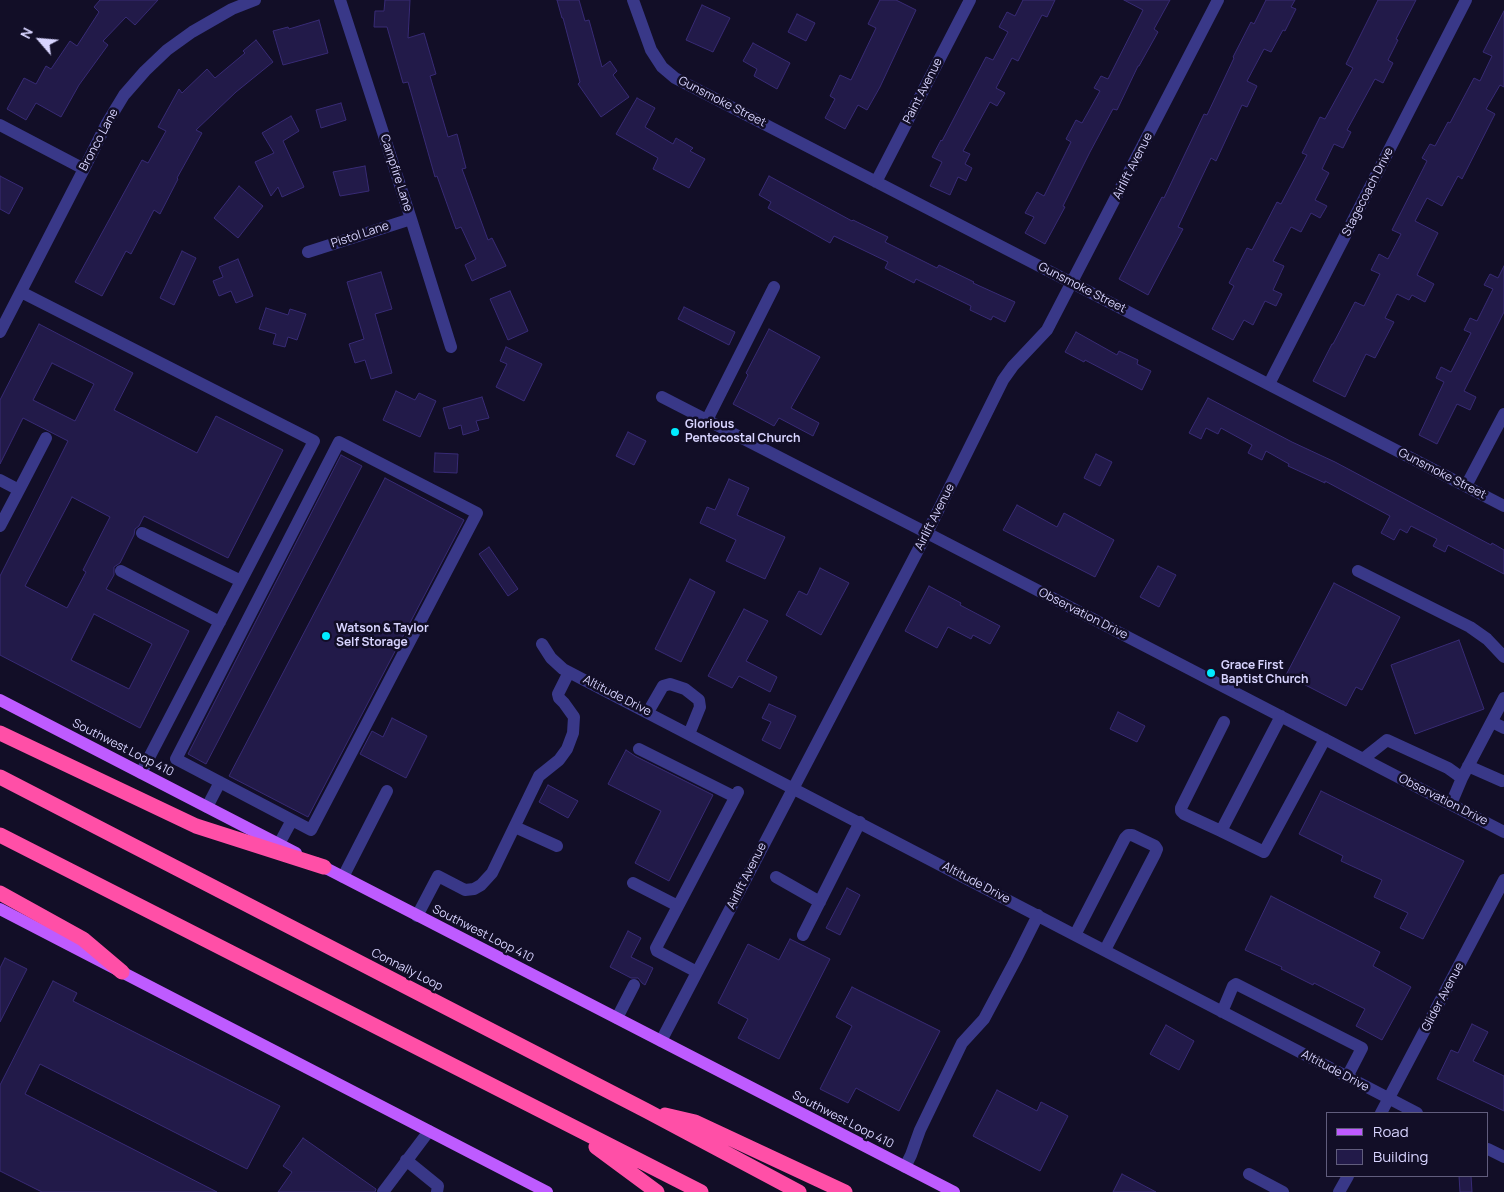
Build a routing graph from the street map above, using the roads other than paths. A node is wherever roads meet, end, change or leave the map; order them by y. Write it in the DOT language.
graph roads {
  1 [pos="255,0"];
  2 [pos="340,0"];
  3 [pos="634,0"];
  4 [pos="970,0"];
  5 [pos="1218,0"];
  6 [pos="1466,0"];
  7 [pos="0,125"];
  8 [pos="84,169"];
  9 [pos="876,182"];
  10 [pos="412,219"];
  11 [pos="308,252"];
  12 [pos="1073,282"];
  13 [pos="774,287"];
  14 [pos="21,292"];
  15 [pos="0,332"];
  16 [pos="451,347"];
  17 [pos="1269,384"];
  18 [pos="662,397"];
  19 [pos="1504,414"];
  20 [pos="707,420"];
  21 [pos="46,438"];
  22 [pos="0,480"];
  23 [pos="1466,486"];
  24 [pos="19,490"];
  25 [pos="1504,506"];
  26 [pos="0,526"];
  27 [pos="142,533"];
  28 [pos="927,533"];
  29 [pos="121,571"];
  30 [pos="1358,571"];
  31 [pos="241,581"];
  32 [pos="220,622"];
  33 [pos="542,644"];
  34 [pos="1504,657"];
  35 [pos="569,672"];
  36 [pos="1504,698"];
  37 [pos="0,700"];
  38 [pos="648,712"];
  39 [pos="1280,716"];
  40 [pos="1224,722"];
  41 [pos="1492,722"];
  42 [pos="1504,728"];
  43 [pos="0,733"];
  44 [pos="688,734"];
  45 [pos="1325,739"];
  46 [pos="639,749"];
  47 [pos="1363,759"];
  48 [pos="1468,766"];
  49 [pos="142,773"];
  50 [pos="0,777"];
  51 [pos="1462,778"];
  52 [pos="220,782"];
  53 [pos="1502,782"];
  54 [pos="793,787"];
  55 [pos="387,790"];
  56 [pos="1451,804"];
  57 [pos="207,807"];
  58 [pos="292,820"];
  59 [pos="860,822"];
  60 [pos="515,827"];
  61 [pos="1221,832"];
  62 [pos="1504,832"];
  63 [pos="0,835"];
  64 [pos="279,844"];
  65 [pos="557,846"];
  66 [pos="324,867"];
  67 [pos="343,877"];
  68 [pos="776,877"];
  69 [pos="1504,880"];
  70 [pos="633,883"];
  71 [pos="0,893"];
  72 [pos="820,902"];
  73 [pos="678,906"];
  74 [pos="0,910"];
  75 [pos="1038,915"];
  76 [pos="417,916"];
  77 [pos="1075,935"];
  78 [pos="803,936"];
  79 [pos="1105,950"];
  80 [pos="122,972"];
  81 [pos="697,972"];
  82 [pos="634,985"];
  83 [pos="1222,1012"];
  84 [pos="617,1018"];
  85 [pos="661,1041"];
  86 [pos="1347,1077"];
  87 [pos="1389,1099"];
  88 [pos="647,1111"];
  89 [pos="1382,1112"];
  90 [pos="1415,1112"];
  91 [pos="558,1120"];
  92 [pos="429,1131"];
  93 [pos="1489,1150"];
  94 [pos="1504,1157"];
  95 [pos="406,1160"];
  96 [pos="905,1167"];
  97 [pos="1249,1174"];
  98 [pos="1347,1177"];
  99 [pos="383,1192"];
  100 [pos="437,1192"];
  101 [pos="547,1192"];
  102 [pos="658,1192"];
  103 [pos="701,1192"];
  104 [pos="799,1192"];
  105 [pos="845,1192"];
  106 [pos="954,1192"];
  107 [pos="1283,1192"];
  108 [pos="1339,1192"];
  1 -- 8 [label="street, Bronco Lane"];
  2 -- 10 [label="street, Campfire Lane"];
  3 -- 9 [label="street, Gunsmoke Street"];
  4 -- 9 [label="street, Paint Avenue"];
  5 -- 12 [label="street, Airlift Avenue"];
  6 -- 17 [label="street, Stagecoach Drive"];
  7 -- 8 [label="street"];
  8 -- 14 [label="street, Bronco Lane"];
  9 -- 12 [label="street, Gunsmoke Street"];
  10 -- 11 [label="street, Pistol Lane"];
  10 -- 16 [label="street, Campfire Lane"];
  12 -- 17 [label="street, Gunsmoke Street"];
  12 -- 28 [label="street, Airlift Avenue"];
  13 -- 20 [label="street"];
  14 -- 15 [label="street, Bronco Lane"];
  14 -- 31 [label="street"];
  17 -- 23 [label="street, Gunsmoke Street"];
  18 -- 20 [label="street, Observation Drive"];
  19 -- 23 [label="street"];
  20 -- 28 [label="street, Observation Drive"];
  21 -- 24 [label="street"];
  22 -- 24 [label="street"];
  23 -- 25 [label="street, Gunsmoke Street"];
  24 -- 26 [label="street"];
  27 -- 31 [label="street"];
  28 -- 39 [label="street, Observation Drive"];
  28 -- 54 [label="street, Airlift Avenue"];
  29 -- 32 [label="street"];
  30 -- 34 [label="street"];
  31 -- 32 [label="street"];
  32 -- 49 [label="street"];
  33 -- 35 [label="street, Altitude Drive"];
  35 -- 38 [label="street, Altitude Drive"];
  35 -- 60 [label="street"];
  36 -- 41 [label="street"];
  37 -- 49 [label="main road, Southwest Loop 410"];
  38 -- 44 [label="street, Altitude Drive"];
  38 -- 44 [label="street"];
  39 -- 45 [label="street, Observation Drive"];
  39 -- 61 [label="street"];
  40 -- 61 [label="street"];
  41 -- 42 [label="street"];
  41 -- 48 [label="street"];
  43 -- 66 [label="highway"];
  44 -- 54 [label="street, Altitude Drive"];
  45 -- 47 [label="street, Observation Drive"];
  45 -- 61 [label="street"];
  46 -- 73 [label="street"];
  47 -- 51 [label="street"];
  47 -- 56 [label="street, Observation Drive"];
  48 -- 51 [label="street"];
  48 -- 53 [label="street"];
  49 -- 57 [label="main road, Southwest Loop 410"];
  50 -- 88 [label="highway, Connally Loop"];
  51 -- 56 [label="street"];
  52 -- 57 [label="street"];
  52 -- 58 [label="street"];
  52 -- 58 [label="street"];
  54 -- 59 [label="street, Altitude Drive"];
  54 -- 81 [label="street, Airlift Avenue"];
  55 -- 67 [label="street"];
  56 -- 62 [label="street, Observation Drive"];
  57 -- 64 [label="main road, Southwest Loop 410"];
  58 -- 64 [label="street"];
  59 -- 72 [label="street"];
  59 -- 75 [label="street, Altitude Drive"];
  60 -- 65 [label="street"];
  60 -- 76 [label="street"];
  63 -- 91 [label="highway"];
  64 -- 66 [label="main road, Southwest Loop 410"];
  66 -- 67 [label="main road, Southwest Loop 410"];
  67 -- 76 [label="main road, Southwest Loop 410"];
  68 -- 72 [label="street"];
  69 -- 87 [label="street, Glider Avenue"];
  70 -- 73 [label="street"];
  71 -- 80 [label="highway"];
  72 -- 78 [label="street"];
  73 -- 81 [label="street"];
  74 -- 80 [label="main road"];
  75 -- 77 [label="street, Altitude Drive"];
  75 -- 96 [label="street"];
  76 -- 84 [label="main road, Southwest Loop 410"];
  77 -- 79 [label="street, Altitude Drive"];
  77 -- 79 [label="street"];
  79 -- 83 [label="street, Altitude Drive"];
  80 -- 92 [label="main road"];
  81 -- 85 [label="street, Airlift Avenue"];
  82 -- 84 [label="street"];
  83 -- 86 [label="street, Altitude Drive"];
  83 -- 86 [label="street"];
  84 -- 85 [label="main road, Southwest Loop 410"];
  85 -- 96 [label="main road, Southwest Loop 410"];
  86 -- 87 [label="street, Altitude Drive"];
  87 -- 89 [label="street, Glider Avenue"];
  87 -- 90 [label="street, Altitude Drive"];
  88 -- 104 [label="highway, Connally Loop"];
  88 -- 105 [label="highway"];
  91 -- 102 [label="highway"];
  91 -- 103 [label="highway"];
  92 -- 95 [label="street"];
  92 -- 101 [label="main road"];
  93 -- 94 [label="street"];
  95 -- 99 [label="street"];
  95 -- 100 [label="street"];
  96 -- 106 [label="main road, Southwest Loop 410"];
  97 -- 107 [label="street"];
  98 -- 108 [label="street"];
}
